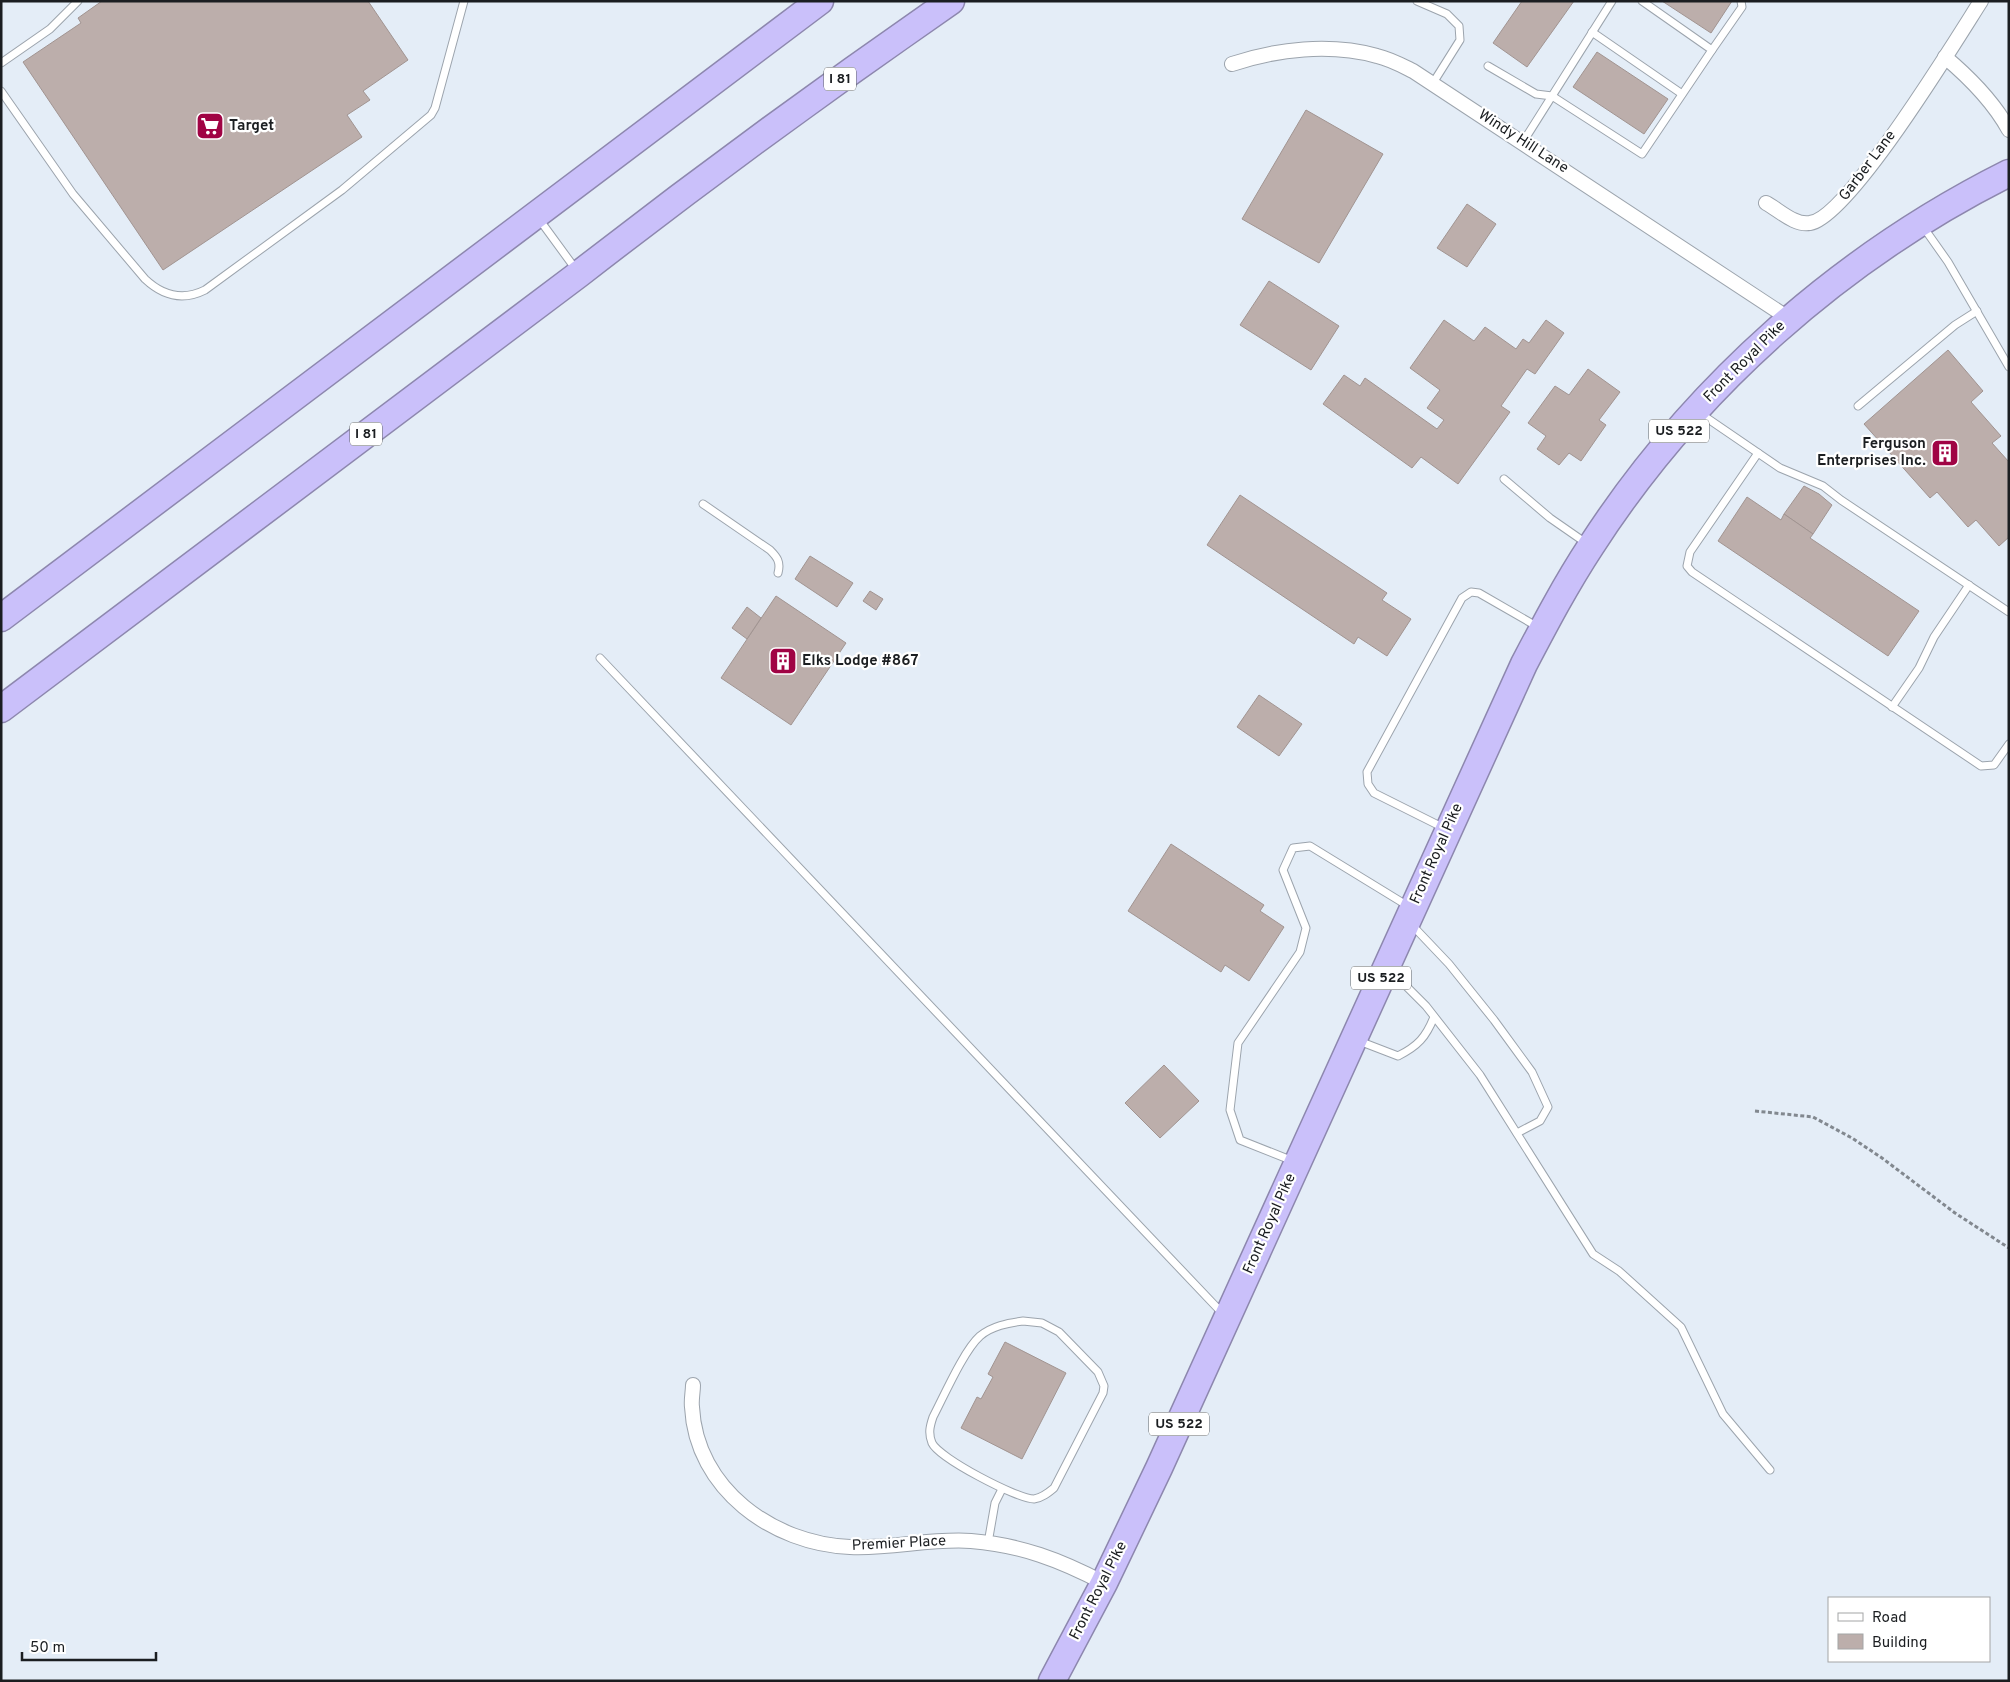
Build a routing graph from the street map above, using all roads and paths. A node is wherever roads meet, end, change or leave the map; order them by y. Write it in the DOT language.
graph roads {
  1 [pos="78,1"];
  2 [pos="464,1"];
  3 [pos="820,1"];
  4 [pos="950,1"];
  5 [pos="1417,1"];
  6 [pos="1612,1"];
  7 [pos="1642,1"];
  8 [pos="1741,1"];
  9 [pos="1981,1"];
  10 [pos="1592,32"];
  11 [pos="1712,50"];
  12 [pos="1945,57"];
  13 [pos="1,64"];
  14 [pos="1232,64"];
  15 [pos="1488,66"];
  16 [pos="1433,83"];
  17 [pos="1,90"];
  18 [pos="1682,94"];
  19 [pos="1552,96"];
  20 [pos="2009,130"];
  21 [pos="1523,142"];
  22 [pos="2009,173"];
  23 [pos="1766,203"];
  24 [pos="536,215"];
  25 [pos="1920,223"];
  26 [pos="579,274"];
  27 [pos="1977,311"];
  28 [pos="1788,318"];
  29 [pos="2009,367"];
  30 [pos="1858,406"];
  31 [pos="1696,412"];
  32 [pos="1758,453"];
  33 [pos="1504,479"];
  34 [pos="703,504"];
  35 [pos="1591,546"];
  36 [pos="778,573"];
  37 [pos="1969,585"];
  38 [pos="2009,612"];
  39 [pos="1,618"];
  40 [pos="1542,629"];
  41 [pos="600,658"];
  42 [pos="1892,707"];
  43 [pos="1,709"];
  44 [pos="2009,744"];
  45 [pos="1448,830"];
  46 [pos="1410,914"];
  47 [pos="1386,966"];
  48 [pos="1434,1017"];
  49 [pos="1354,1039"];
  50 [pos="1755,1111"];
  51 [pos="1517,1133"];
  52 [pos="1298,1163"];
  53 [pos="2009,1248"];
  54 [pos="1227,1319"];
  55 [pos="693,1384"];
  56 [pos="1770,1470"];
  57 [pos="1002,1489"];
  58 [pos="988,1543"];
  59 [pos="1104,1583"];
  60 [pos="1052,1681"];
  1 -- 13 [label="lane"];
  2 -- 17 [label="lane"];
  3 -- 24 [label="highway"];
  4 -- 26 [label="highway, I 81"];
  5 -- 16 [label="lane"];
  6 -- 10 [label="lane"];
  7 -- 11 [label="lane"];
  8 -- 11 [label="lane"];
  9 -- 12 [label="street, Garber Lane"];
  10 -- 18 [label="lane"];
  10 -- 19 [label="lane"];
  11 -- 18 [label="lane"];
  12 -- 20 [label="street"];
  12 -- 23 [label="street, Garber Lane"];
  14 -- 16 [label="street, Windy Hill Lane"];
  15 -- 19 [label="lane"];
  16 -- 21 [label="street, Windy Hill Lane"];
  18 -- 19 [label="lane"];
  19 -- 21 [label="lane"];
  21 -- 28 [label="street, Windy Hill Lane"];
  22 -- 25 [label="highway, Front Royal Pike / US 522"];
  24 -- 26 [label="lane"];
  24 -- 39 [label="highway"];
  25 -- 27 [label="lane"];
  25 -- 28 [label="highway, Front Royal Pike / US 522"];
  26 -- 43 [label="highway, I 81"];
  27 -- 29 [label="lane"];
  27 -- 30 [label="lane"];
  28 -- 31 [label="highway, Front Royal Pike / US 522"];
  31 -- 32 [label="lane"];
  31 -- 35 [label="highway, Front Royal Pike / US 522"];
  32 -- 37 [label="lane"];
  32 -- 42 [label="lane"];
  33 -- 35 [label="lane"];
  34 -- 36 [label="lane"];
  35 -- 40 [label="highway, Front Royal Pike / US 522"];
  37 -- 38 [label="lane"];
  37 -- 42 [label="lane"];
  40 -- 45 [label="highway, Front Royal Pike / US 522"];
  40 -- 45 [label="lane"];
  41 -- 54 [label="lane"];
  42 -- 44 [label="lane"];
  45 -- 46 [label="highway, Front Royal Pike / US 522"];
  46 -- 47 [label="highway, Front Royal Pike / US 522"];
  46 -- 51 [label="lane"];
  46 -- 52 [label="lane"];
  47 -- 48 [label="lane"];
  47 -- 49 [label="highway, Front Royal Pike / US 522"];
  48 -- 49 [label="lane"];
  48 -- 51 [label="lane"];
  49 -- 52 [label="highway, Front Royal Pike / US 522"];
  50 -- 53 [label="path"];
  51 -- 56 [label="lane"];
  52 -- 54 [label="highway, Front Royal Pike / US 522"];
  54 -- 59 [label="highway, Front Royal Pike / US 522"];
  55 -- 58 [label="street, Premier Place"];
  57 -- 57 [label="lane"];
  57 -- 58 [label="lane"];
  58 -- 59 [label="street, Premier Place"];
  59 -- 60 [label="highway, Front Royal Pike / US 522"];
}
